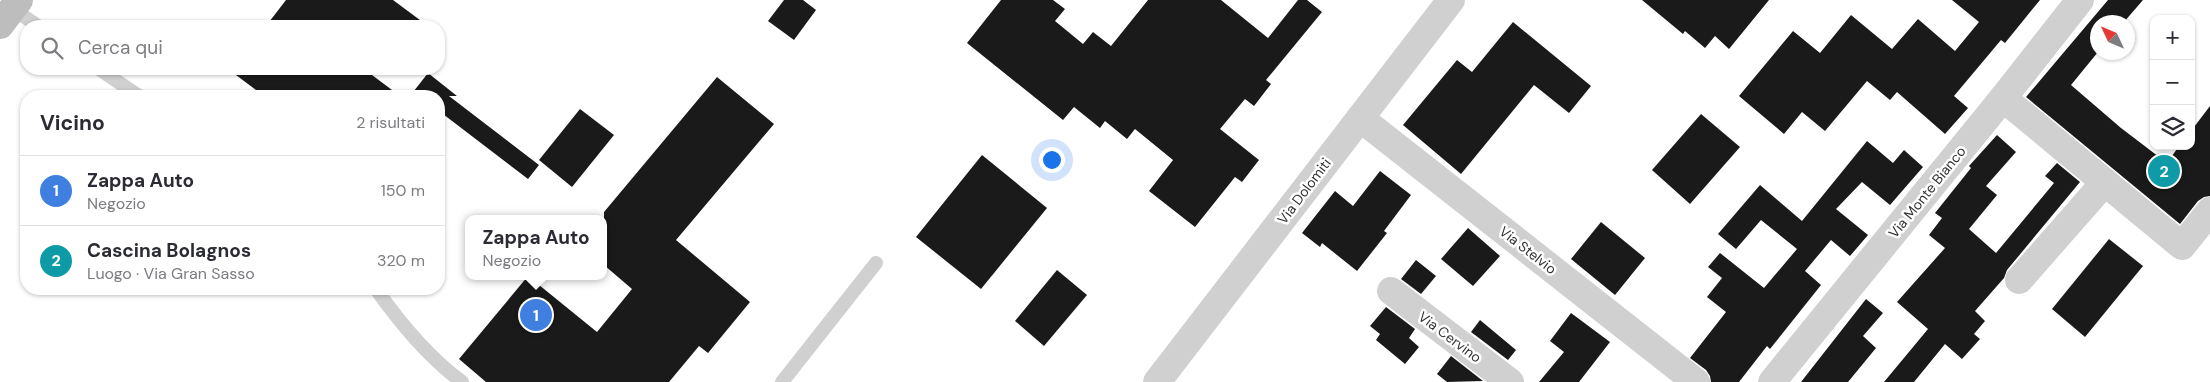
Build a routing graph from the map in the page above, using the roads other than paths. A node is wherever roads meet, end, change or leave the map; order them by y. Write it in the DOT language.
graph roads {
  1 [pos="1451,0"];
  2 [pos="2080,0"];
  3 [pos="11,11"];
  4 [pos="27,20"];
  5 [pos="108,75"];
  6 [pos="130,90"];
  7 [pos="2003,98"];
  8 [pos="1360,118"];
  9 [pos="2105,182"];
  10 [pos="2210,211"];
  11 [pos="876,263"];
  12 [pos="2019,280"];
  13 [pos="1391,291"];
  14 [pos="380,295"];
  15 [pos="462,382"];
  16 [pos="782,382"];
  17 [pos="1157,382"];
  18 [pos="1510,382"];
  19 [pos="1696,382"];
  20 [pos="1772,382"];
  1 -- 8 [label="street, Via Dolomiti"];
  2 -- 7 [label="street, Via Monte Bianco"];
  3 -- 4 [label="lane"];
  5 -- 6 [label="lane"];
  7 -- 9 [label="street"];
  7 -- 20 [label="street, Via Monte Bianco"];
  8 -- 17 [label="street, Via Dolomiti"];
  8 -- 19 [label="street, Via Stelvio"];
  9 -- 10 [label="street"];
  9 -- 12 [label="street"];
  11 -- 16 [label="lane"];
  13 -- 18 [label="street, Via Cervino"];
  14 -- 15 [label="lane"];
}
